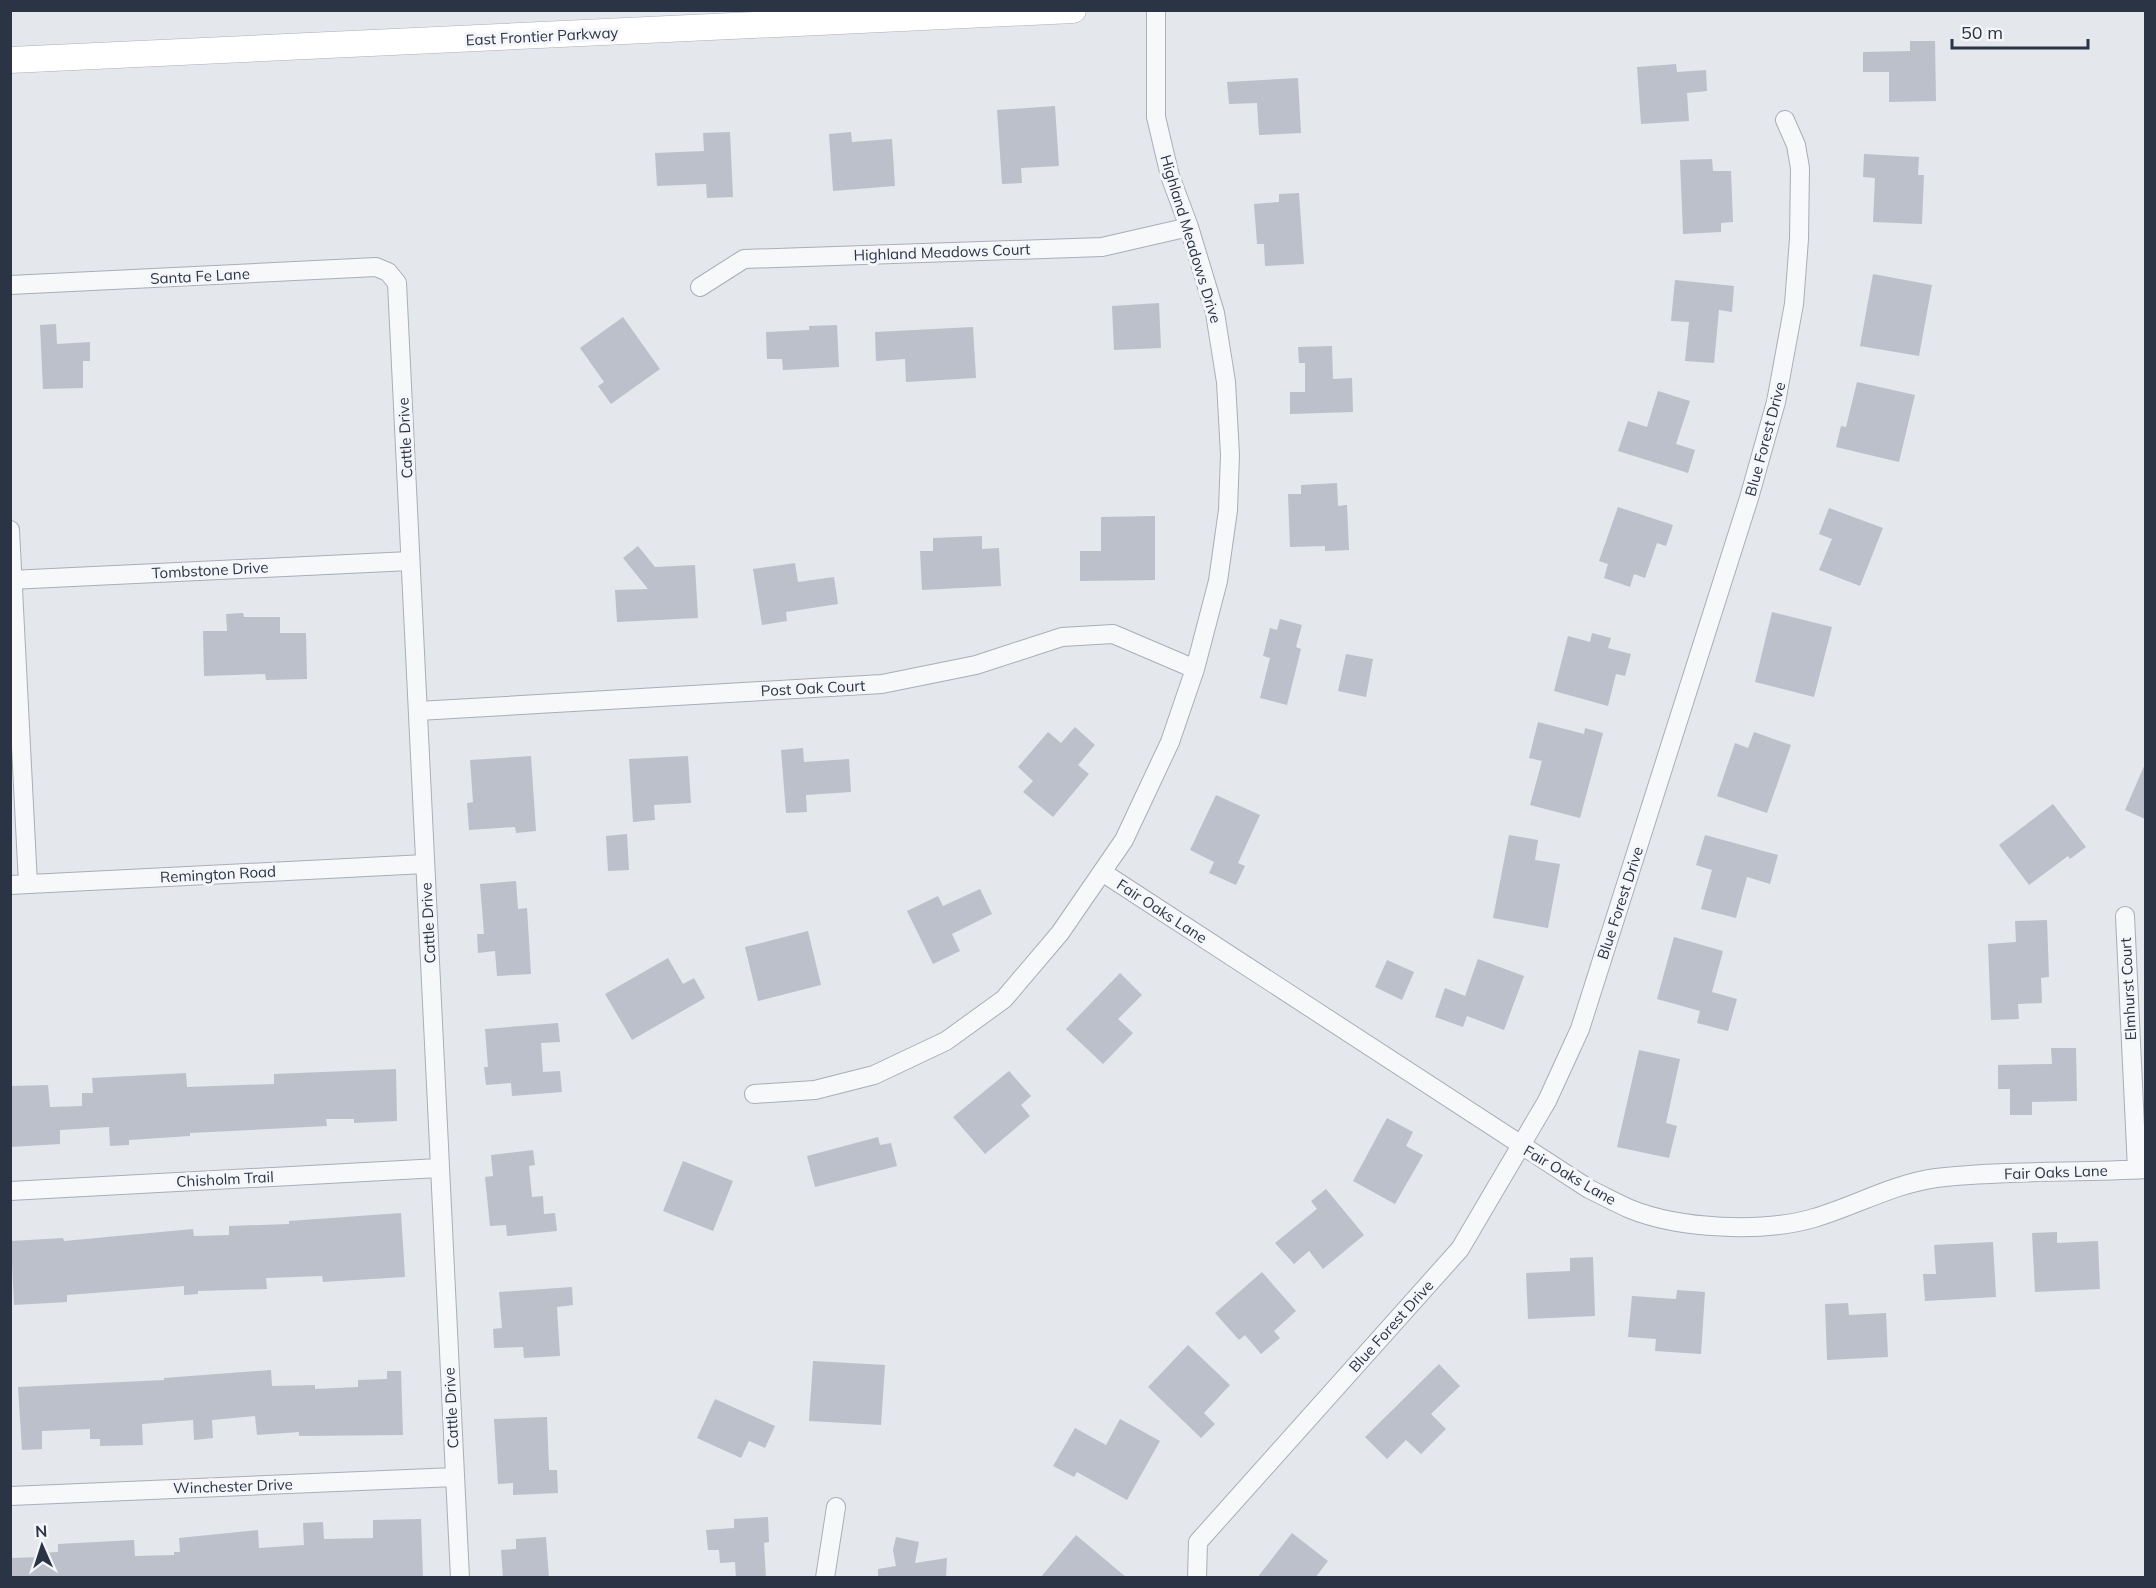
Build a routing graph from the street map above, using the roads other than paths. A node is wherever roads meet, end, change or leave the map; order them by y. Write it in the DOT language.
graph roads {
  1 [pos="1072,10"];
  2 [pos="1156,10"];
  3 [pos="10,60"];
  4 [pos="1785,120"];
  5 [pos="1189,226"];
  6 [pos="388,272"];
  7 [pos="10,285"];
  8 [pos="700,287"];
  9 [pos="10,530"];
  10 [pos="410,561"];
  11 [pos="12,580"];
  12 [pos="1195,669"];
  13 [pos="417,711"];
  14 [pos="425,864"];
  15 [pos="1102,872"];
  16 [pos="19,884"];
  17 [pos="2125,915"];
  18 [pos="754,1094"];
  19 [pos="1521,1146"];
  20 [pos="439,1168"];
  21 [pos="2141,1169"];
  22 [pos="10,1191"];
  23 [pos="455,1477"];
  24 [pos="10,1496"];
  25 [pos="836,1507"];
  26 [pos="460,1578"];
  27 [pos="825,1578"];
  28 [pos="1197,1578"];
  1 -- 3 [label="street, East Frontier Parkway"];
  2 -- 5 [label="street, Highland Meadows Drive"];
  4 -- 19 [label="street, Blue Forest Drive"];
  5 -- 8 [label="street, Highland Meadows Court"];
  5 -- 12 [label="street, Highland Meadows Drive"];
  6 -- 7 [label="street, Santa Fe Lane"];
  6 -- 10 [label="street, Cattle Drive"];
  9 -- 11 [label="street"];
  10 -- 11 [label="street, Tombstone Drive"];
  10 -- 13 [label="street, Cattle Drive"];
  11 -- 16 [label="street"];
  12 -- 13 [label="street, Post Oak Court"];
  12 -- 15 [label="street, Highland Meadows Drive"];
  13 -- 14 [label="street, Cattle Drive"];
  14 -- 16 [label="street, Remington Road"];
  14 -- 20 [label="street, Cattle Drive"];
  15 -- 18 [label="street, Highland Meadows Drive"];
  15 -- 19 [label="street, Fair Oaks Lane"];
  17 -- 21 [label="street, Elmhurst Court"];
  19 -- 21 [label="street, Fair Oaks Lane"];
  19 -- 28 [label="street, Blue Forest Drive"];
  20 -- 22 [label="street, Chisholm Trail"];
  20 -- 23 [label="street, Cattle Drive"];
  23 -- 24 [label="street, Winchester Drive"];
  23 -- 26 [label="street, Cattle Drive"];
  25 -- 27 [label="street"];
}
